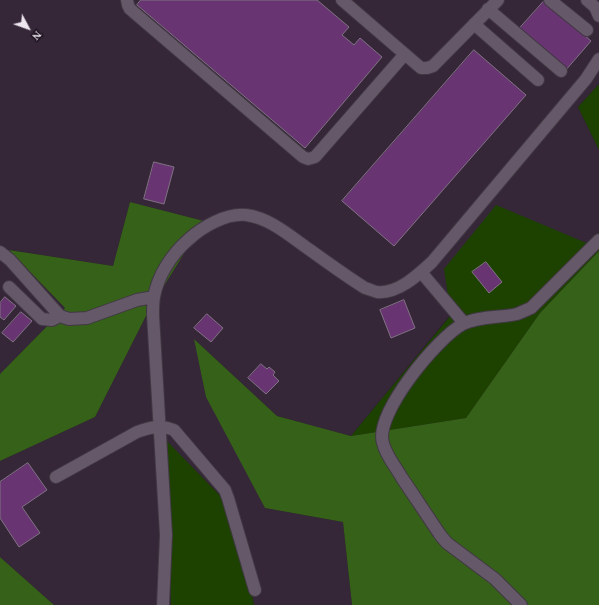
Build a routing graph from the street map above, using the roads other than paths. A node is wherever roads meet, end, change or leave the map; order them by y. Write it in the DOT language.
graph roads {
  1 [pos="127,0"];
  2 [pos="342,0"];
  3 [pos="498,0"];
  4 [pos="550,0"];
  5 [pos="588,0"];
  6 [pos="488,9"];
  7 [pos="599,16"];
  8 [pos="474,24"];
  9 [pos="586,30"];
  10 [pos="405,54"];
  11 [pos="599,59"];
  12 [pos="561,71"];
  13 [pos="538,80"];
  14 [pos="599,240"];
  15 [pos="0,252"];
  16 [pos="421,272"];
  17 [pos="8,287"];
  18 [pos="154,297"];
  19 [pos="60,316"];
  20 [pos="464,323"];
  21 [pos="159,427"];
  22 [pos="56,477"];
  23 [pos="255,590"];
  24 [pos="164,605"];
  25 [pos="521,605"];
  1 -- 10 [label="lane"];
  2 -- 10 [label="lane"];
  3 -- 6 [label="lane"];
  4 -- 9 [label="lane"];
  5 -- 7 [label="lane"];
  6 -- 8 [label="lane"];
  6 -- 12 [label="lane"];
  8 -- 10 [label="lane"];
  8 -- 13 [label="lane"];
  11 -- 16 [label="lane"];
  14 -- 20 [label="lane"];
  15 -- 19 [label="lane"];
  16 -- 18 [label="lane"];
  16 -- 20 [label="lane"];
  17 -- 19 [label="lane"];
  18 -- 19 [label="lane"];
  18 -- 21 [label="lane"];
  20 -- 25 [label="lane"];
  21 -- 22 [label="lane"];
  21 -- 23 [label="lane"];
  21 -- 24 [label="lane"];
}
